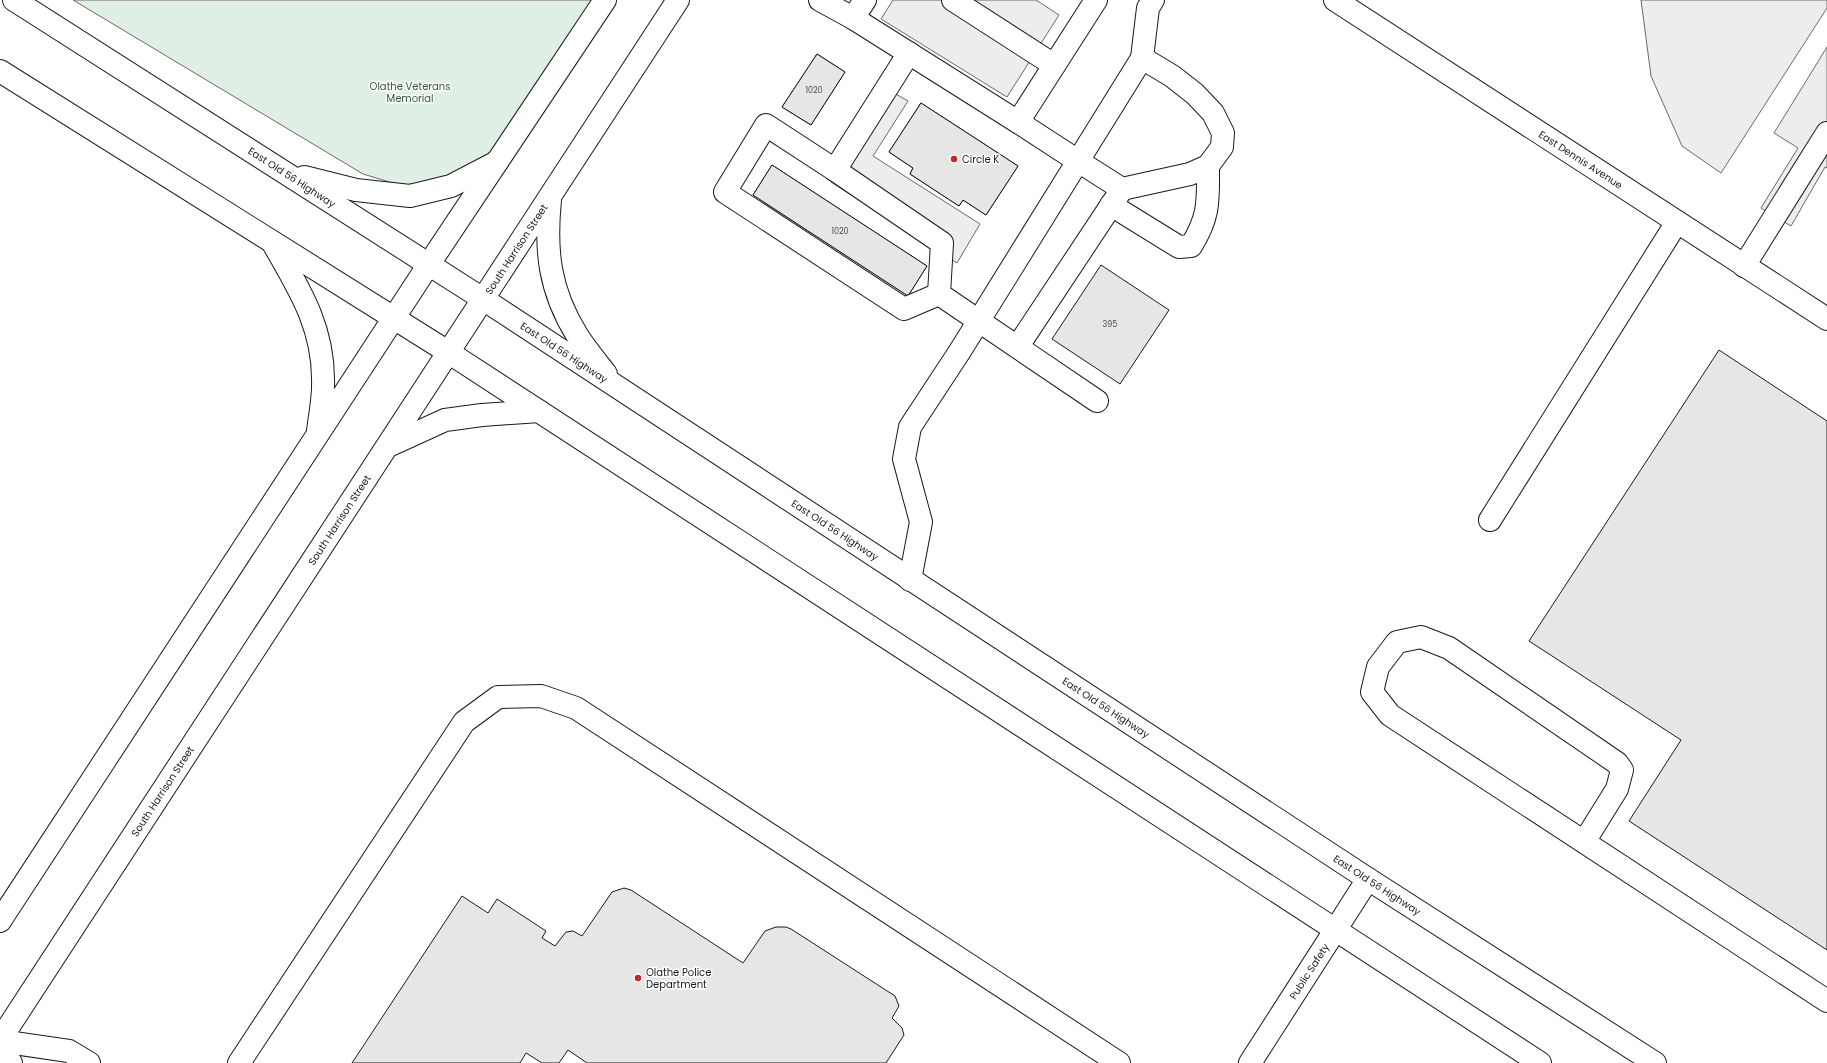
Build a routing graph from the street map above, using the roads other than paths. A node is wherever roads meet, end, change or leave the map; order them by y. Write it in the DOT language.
graph roads {
  1 [pos="14,0"];
  2 [pos="605,0"];
  3 [pos="678,0"];
  4 [pos="820,0"];
  5 [pos="865,0"];
  6 [pos="953,0"];
  7 [pos="1096,0"];
  8 [pos="1153,0"];
  9 [pos="1335,0"];
  10 [pos="853,18"];
  11 [pos="908,53"];
  12 [pos="1142,58"];
  13 [pos="1054,65"];
  14 [pos="0,71"];
  15 [pos="1018,122"];
  16 [pos="1827,133"];
  17 [pos="1078,161"];
  18 [pos="497,162"];
  19 [pos="1208,166"];
  20 [pos="835,170"];
  21 [pos="285,172"];
  22 [pos="550,197"];
  23 [pos="1117,197"];
  24 [pos="1677,222"];
  25 [pos="272,242"];
  26 [pos="429,264"];
  27 [pos="1744,266"];
  28 [pos="939,294"];
  29 [pos="483,299"];
  30 [pos="394,319"];
  31 [pos="1827,319"];
  32 [pos="978,321"];
  33 [pos="1018,346"];
  34 [pos="448,352"];
  35 [pos="615,386"];
  36 [pos="1097,401"];
  37 [pos="539,411"];
  38 [pos="317,436"];
  39 [pos="388,446"];
  40 [pos="1490,520"];
  41 [pos="910,580"];
  42 [pos="1584,842"];
  43 [pos="1368,879"];
  44 [pos="0,921"];
  45 [pos="1336,930"];
  46 [pos="1827,1001"];
  47 [pos="0,1041"];
  48 [pos="11,1063"];
  49 [pos="89,1063"];
  50 [pos="239,1063"];
  51 [pos="1119,1063"];
  52 [pos="1250,1063"];
  53 [pos="1540,1063"];
  54 [pos="1655,1063"];
  1 -- 21 [label="main road, East Old 56 Highway"];
  2 -- 18 [label="main road"];
  3 -- 22 [label="main road, South Harrison Street"];
  4 -- 10 [label="main road"];
  5 -- 10 [label="main road"];
  6 -- 13 [label="main road"];
  7 -- 13 [label="main road"];
  8 -- 12 [label="main road"];
  9 -- 24 [label="main road, East Dennis Avenue"];
  10 -- 11 [label="main road"];
  11 -- 15 [label="main road"];
  11 -- 20 [label="main road"];
  12 -- 17 [label="main road"];
  12 -- 19 [label="main road"];
  13 -- 15 [label="main road"];
  14 -- 25 [label="main road"];
  15 -- 17 [label="main road"];
  16 -- 27 [label="main road"];
  17 -- 23 [label="main road"];
  17 -- 32 [label="main road"];
  18 -- 21 [label="main road"];
  18 -- 26 [label="main road"];
  19 -- 23 [label="main road"];
  19 -- 23 [label="main road"];
  20 -- 28 [label="main road"];
  20 -- 28 [label="main road"];
  21 -- 26 [label="main road, East Old 56 Highway"];
  22 -- 29 [label="main road, South Harrison Street"];
  22 -- 35 [label="main road"];
  23 -- 33 [label="main road"];
  24 -- 27 [label="main road, East Dennis Avenue"];
  24 -- 40 [label="main road"];
  25 -- 30 [label="main road"];
  25 -- 38 [label="main road"];
  26 -- 29 [label="main road, East Old 56 Highway"];
  26 -- 30 [label="main road"];
  27 -- 31 [label="main road, East Dennis Avenue"];
  28 -- 32 [label="main road"];
  29 -- 34 [label="main road, South Harrison Street"];
  29 -- 35 [label="main road, East Old 56 Highway"];
  30 -- 34 [label="main road"];
  30 -- 38 [label="main road"];
  32 -- 33 [label="main road"];
  32 -- 41 [label="main road"];
  33 -- 36 [label="main road"];
  34 -- 37 [label="main road"];
  34 -- 39 [label="main road, South Harrison Street"];
  35 -- 41 [label="main road, East Old 56 Highway"];
  37 -- 39 [label="main road"];
  37 -- 45 [label="main road"];
  38 -- 44 [label="main road"];
  39 -- 47 [label="main road, South Harrison Street"];
  41 -- 43 [label="main road, East Old 56 Highway"];
  42 -- 42 [label="main road"];
  42 -- 46 [label="main road"];
  43 -- 45 [label="main road, Public Safety"];
  43 -- 54 [label="main road, East Old 56 Highway"];
  45 -- 52 [label="main road, Public Safety"];
  45 -- 53 [label="main road"];
  47 -- 48 [label="main road"];
  47 -- 49 [label="main road"];
  50 -- 51 [label="main road"];
}
